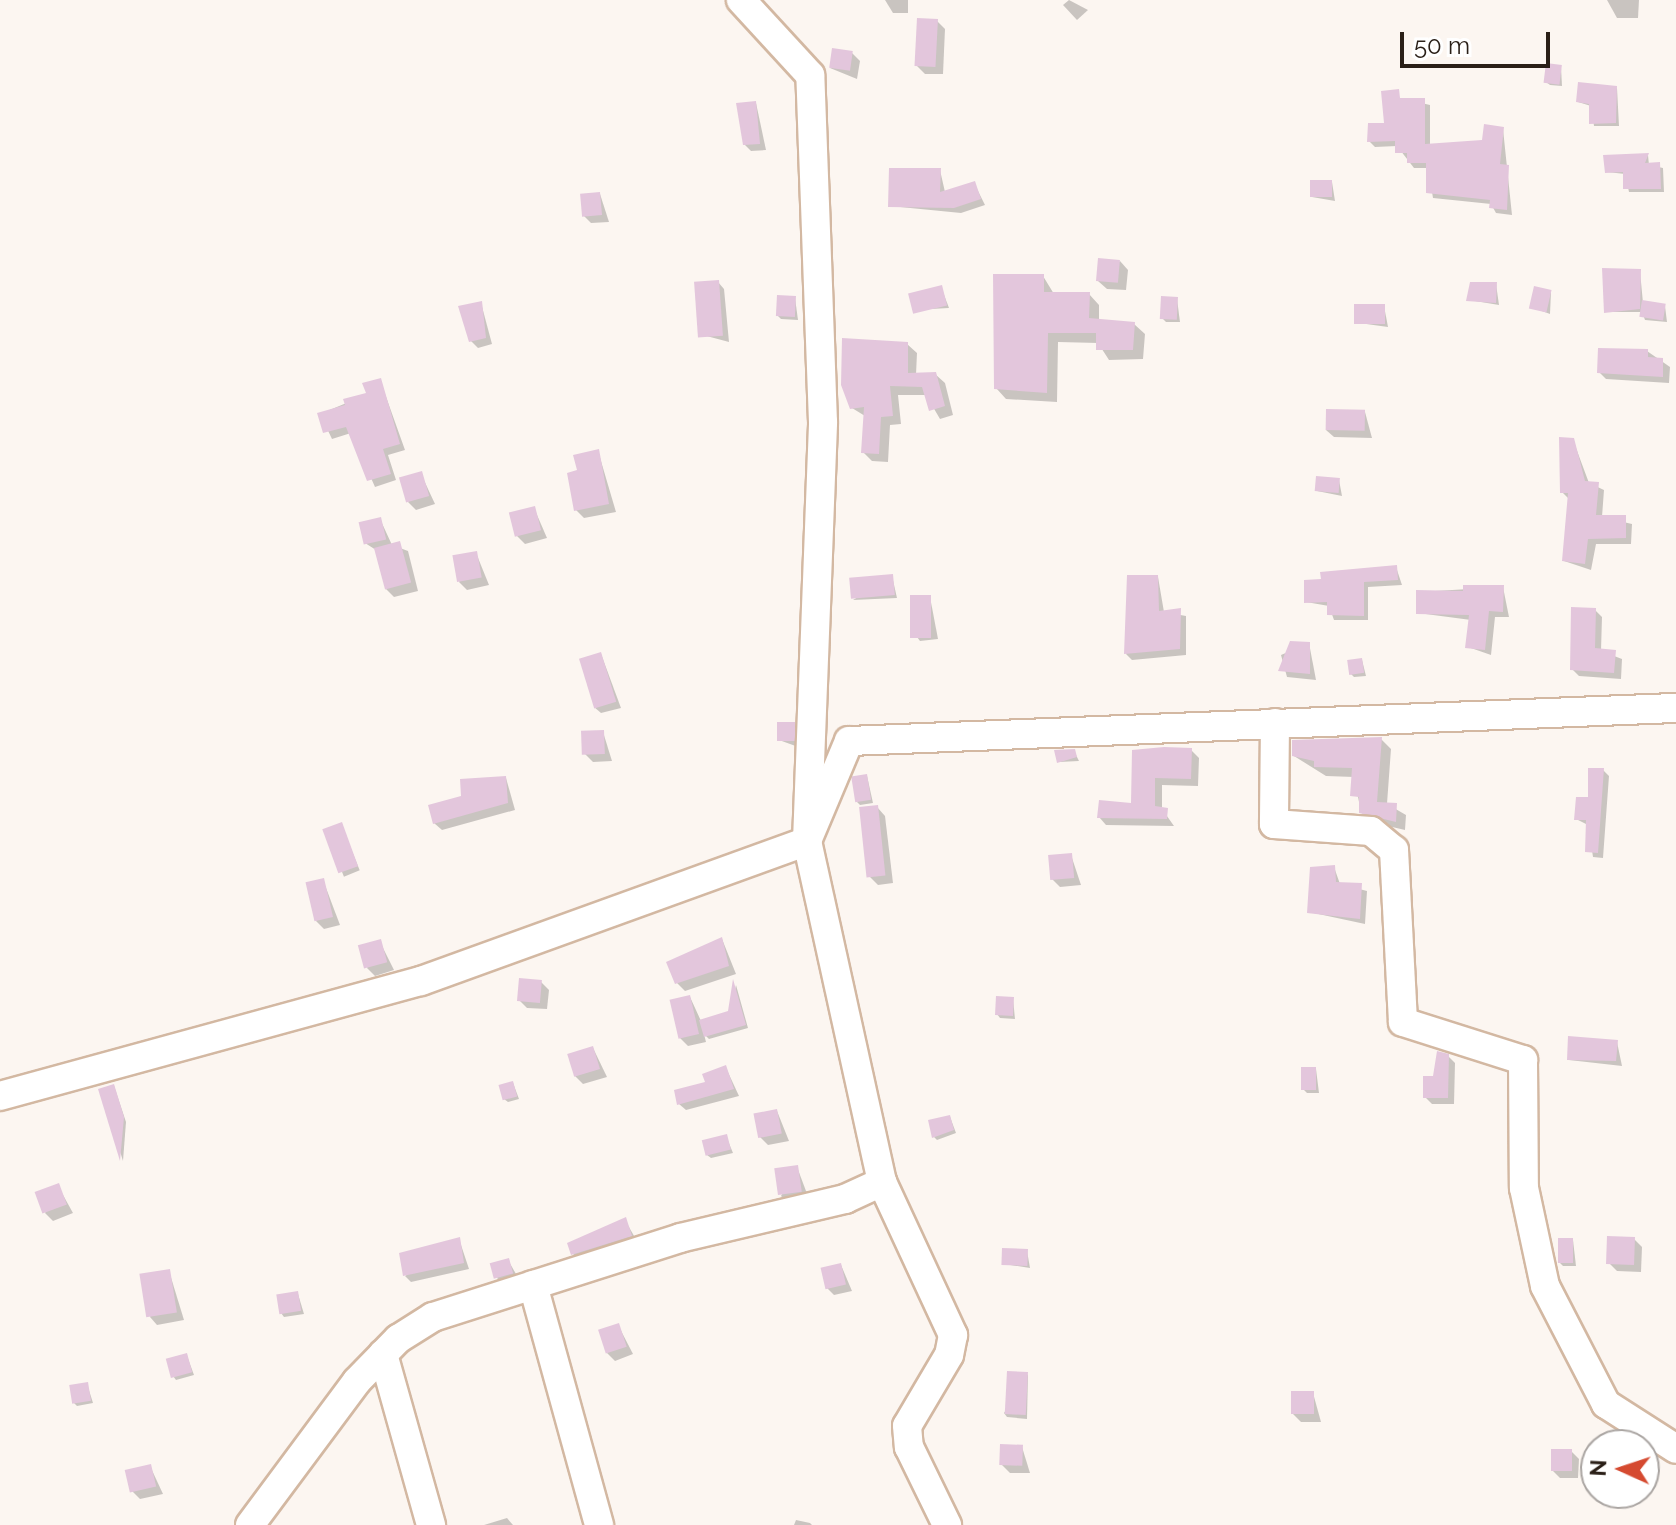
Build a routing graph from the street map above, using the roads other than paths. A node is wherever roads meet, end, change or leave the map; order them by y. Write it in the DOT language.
graph roads {
  1 [pos="741,0"];
  2 [pos="1676,708"];
  3 [pos="1275,723"];
  4 [pos="807,841"];
  5 [pos="0,1096"];
  6 [pos="882,1182"];
  7 [pos="533,1285"];
  8 [pos="383,1354"];
  9 [pos="1676,1449"];
  10 [pos="250,1525"];
  11 [pos="431,1525"];
  12 [pos="599,1525"];
  13 [pos="947,1525"];
  1 -- 4 [label="street"];
  2 -- 3 [label="street"];
  3 -- 4 [label="street"];
  3 -- 9 [label="street"];
  4 -- 5 [label="street"];
  4 -- 6 [label="street"];
  6 -- 7 [label="street"];
  6 -- 13 [label="street"];
  7 -- 8 [label="street"];
  7 -- 12 [label="street"];
  8 -- 10 [label="street"];
  8 -- 11 [label="street"];
}
